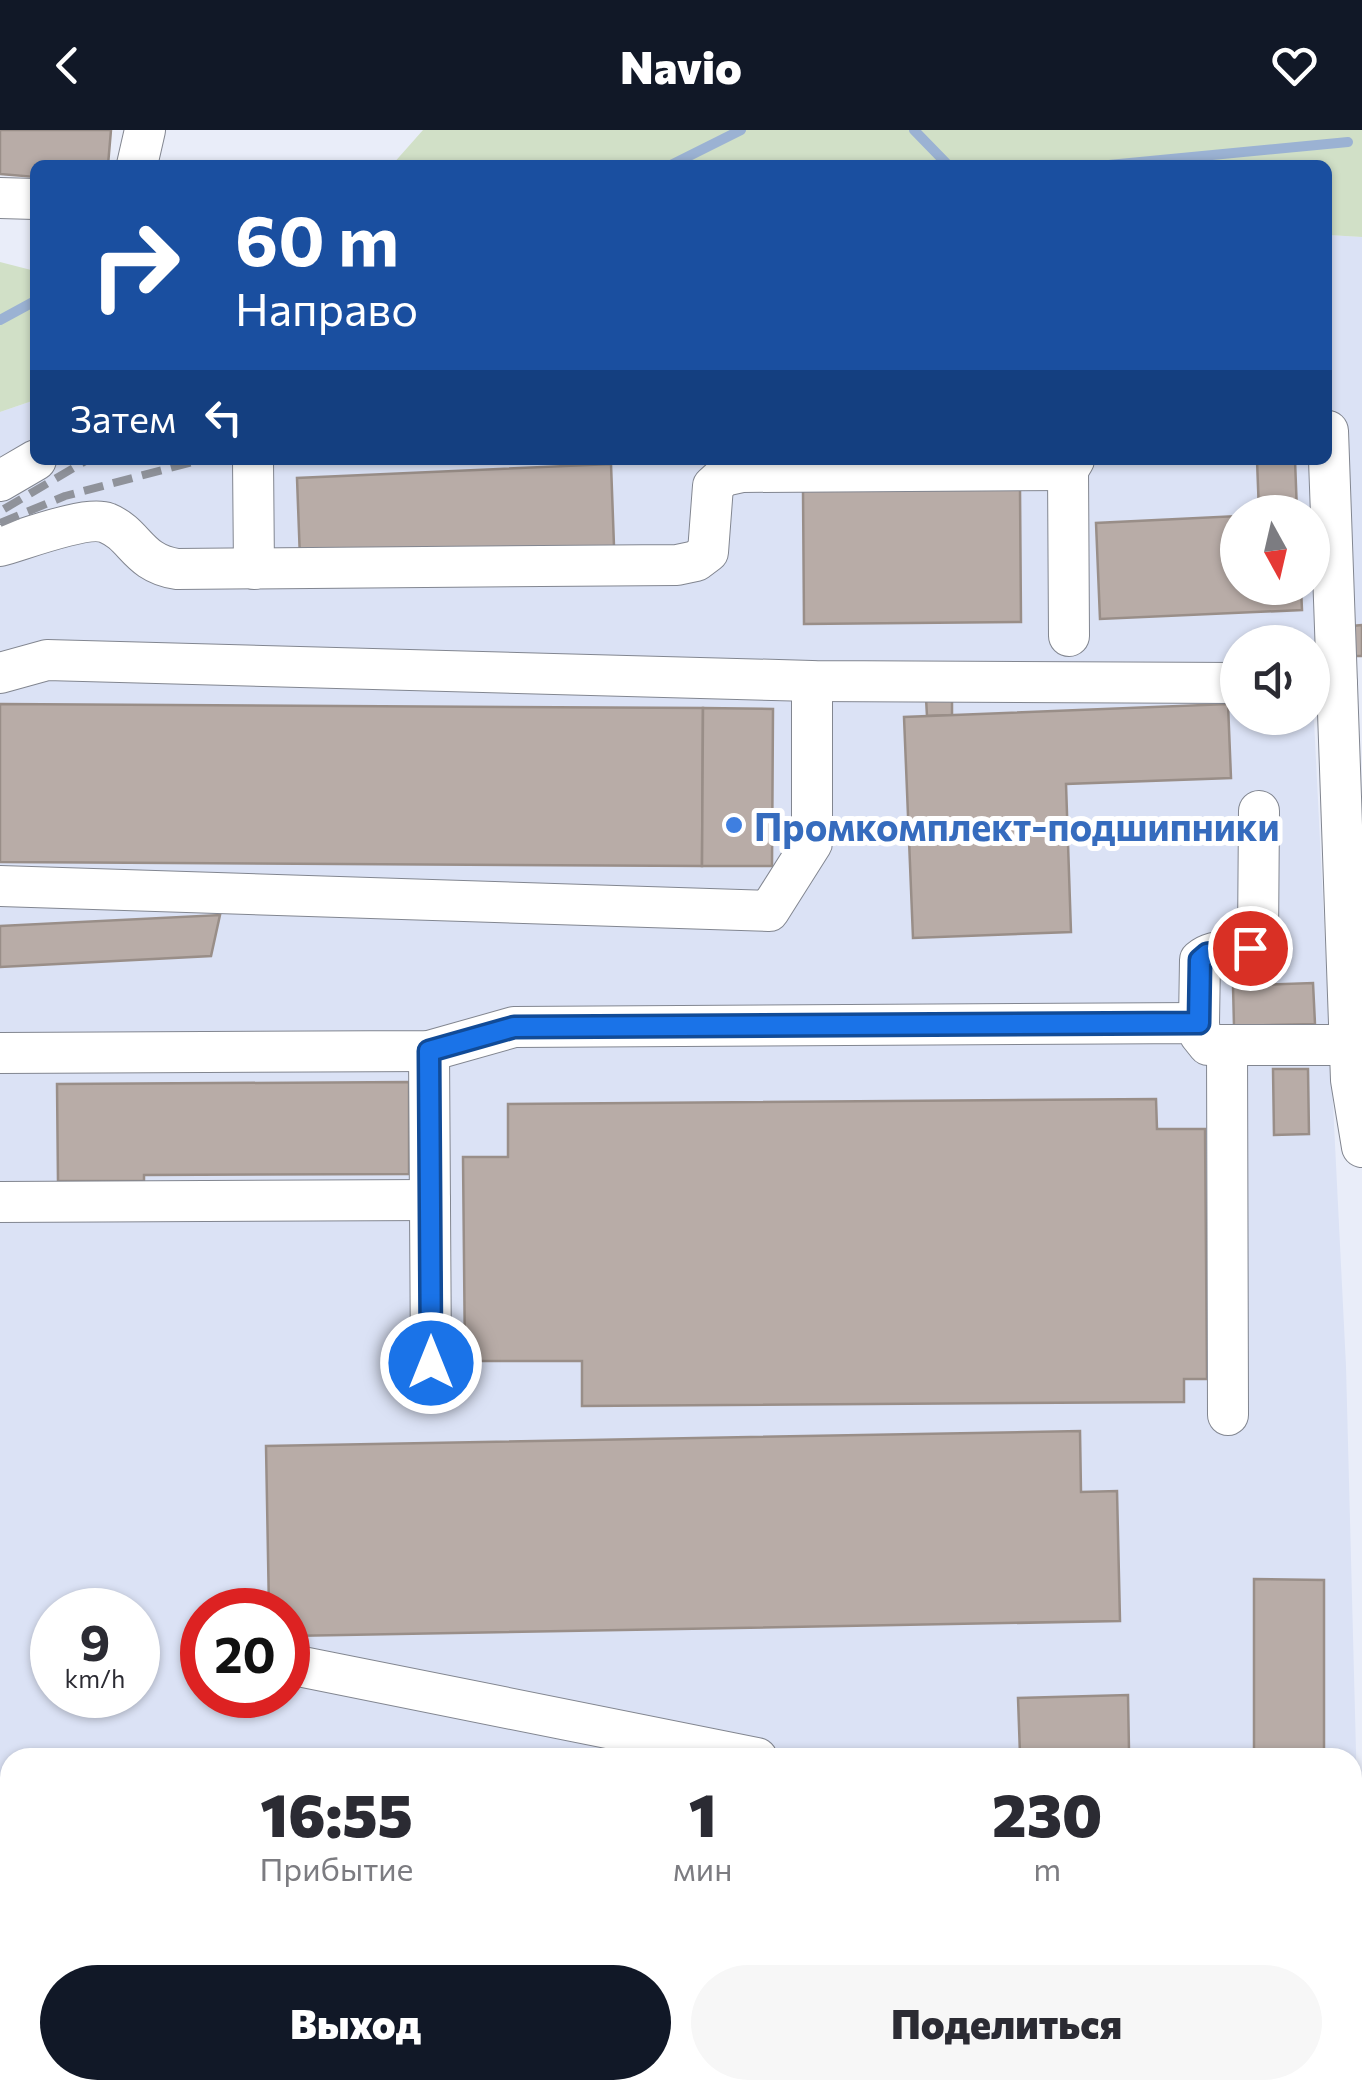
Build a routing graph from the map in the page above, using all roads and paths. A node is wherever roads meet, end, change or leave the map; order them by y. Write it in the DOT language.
graph roads {
  1 [pos="145,130"];
  2 [pos="138,160"];
  3 [pos="0,198"];
  4 [pos="30,199"];
  5 [pos="30,463"];
  6 [pos="253,465"];
  7 [pos="1071,465"];
  8 [pos="1328,465"];
  9 [pos="0,480"];
  10 [pos="0,546"];
  11 [pos="254,569"];
  12 [pos="1326,625"];
  13 [pos="1070,636"];
  14 [pos="0,674"];
  15 [pos="812,681"];
  16 [pos="1220,683"];
  17 [pos="1329,735"];
  18 [pos="1259,811"];
  19 [pos="0,886"];
  20 [pos="1213,1034"];
  21 [pos="429,1051"];
  22 [pos="0,1053"];
  23 [pos="1354,1068"];
  24 [pos="1362,1146"];
  25 [pos="430,1200"];
  26 [pos="0,1202"];
  27 [pos="431,1363"];
  28 [pos="1228,1415"];
  29 [pos="310,1668"];
  30 [pos="706,1748"];
  1 -- 2 [label="lane"];
  3 -- 4 [label="lane"];
  5 -- 9 [label="lane"];
  6 -- 11 [label="lane"];
  7 -- 11 [label="lane"];
  7 -- 13 [label="lane"];
  8 -- 12 [label="lane"];
  10 -- 11 [label="lane"];
  14 -- 15 [label="lane"];
  15 -- 16 [label="lane"];
  15 -- 19 [label="lane"];
  17 -- 23 [label="lane"];
  18 -- 20 [label="lane"];
  20 -- 21 [label="lane"];
  20 -- 23 [label="lane"];
  20 -- 28 [label="lane"];
  21 -- 22 [label="lane"];
  21 -- 25 [label="lane"];
  23 -- 24 [label="lane"];
  25 -- 26 [label="lane"];
  25 -- 27 [label="lane"];
  29 -- 30 [label="lane"];
}
